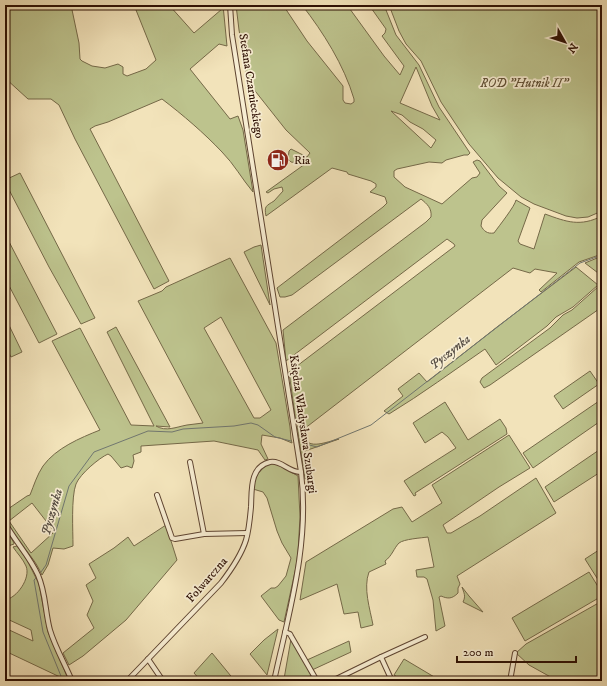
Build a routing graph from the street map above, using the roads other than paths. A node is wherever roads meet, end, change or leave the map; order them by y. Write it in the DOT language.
graph roads {
  1 [pos="230,5"];
  2 [pos="254,170"];
  3 [pos="190,462"];
  4 [pos="301,472"];
  5 [pos="157,495"];
  6 [pos="5,523"];
  7 [pos="248,533"];
  8 [pos="204,534"];
  9 [pos="285,632"];
  10 [pos="426,637"];
  11 [pos="514,653"];
  12 [pos="381,657"];
  13 [pos="148,659"];
  14 [pos="72,681"];
  15 [pos="127,681"];
  16 [pos="163,681"];
  17 [pos="274,681"];
  18 [pos="317,681"];
  19 [pos="332,681"];
  20 [pos="392,681"];
  21 [pos="510,681"];
  1 -- 2 [label="street, Stefana Czarnieckiego"];
  2 -- 4 [label="street, Księdza Władysława Szubargi"];
  3 -- 8 [label="street"];
  4 -- 7 [label="street, Folwarczna"];
  4 -- 9 [label="street, Księdza Władysława Szubargi"];
  5 -- 8 [label="street"];
  6 -- 14 [label="street"];
  7 -- 8 [label="street"];
  7 -- 13 [label="street, Folwarczna"];
  9 -- 17 [label="street, Księdza Władysława Szubargi"];
  9 -- 18 [label="street"];
  10 -- 12 [label="street"];
  11 -- 21 [label="street"];
  12 -- 19 [label="street"];
  12 -- 20 [label="street"];
  13 -- 15 [label="street, Folwarczna"];
  13 -- 16 [label="street"];
}
